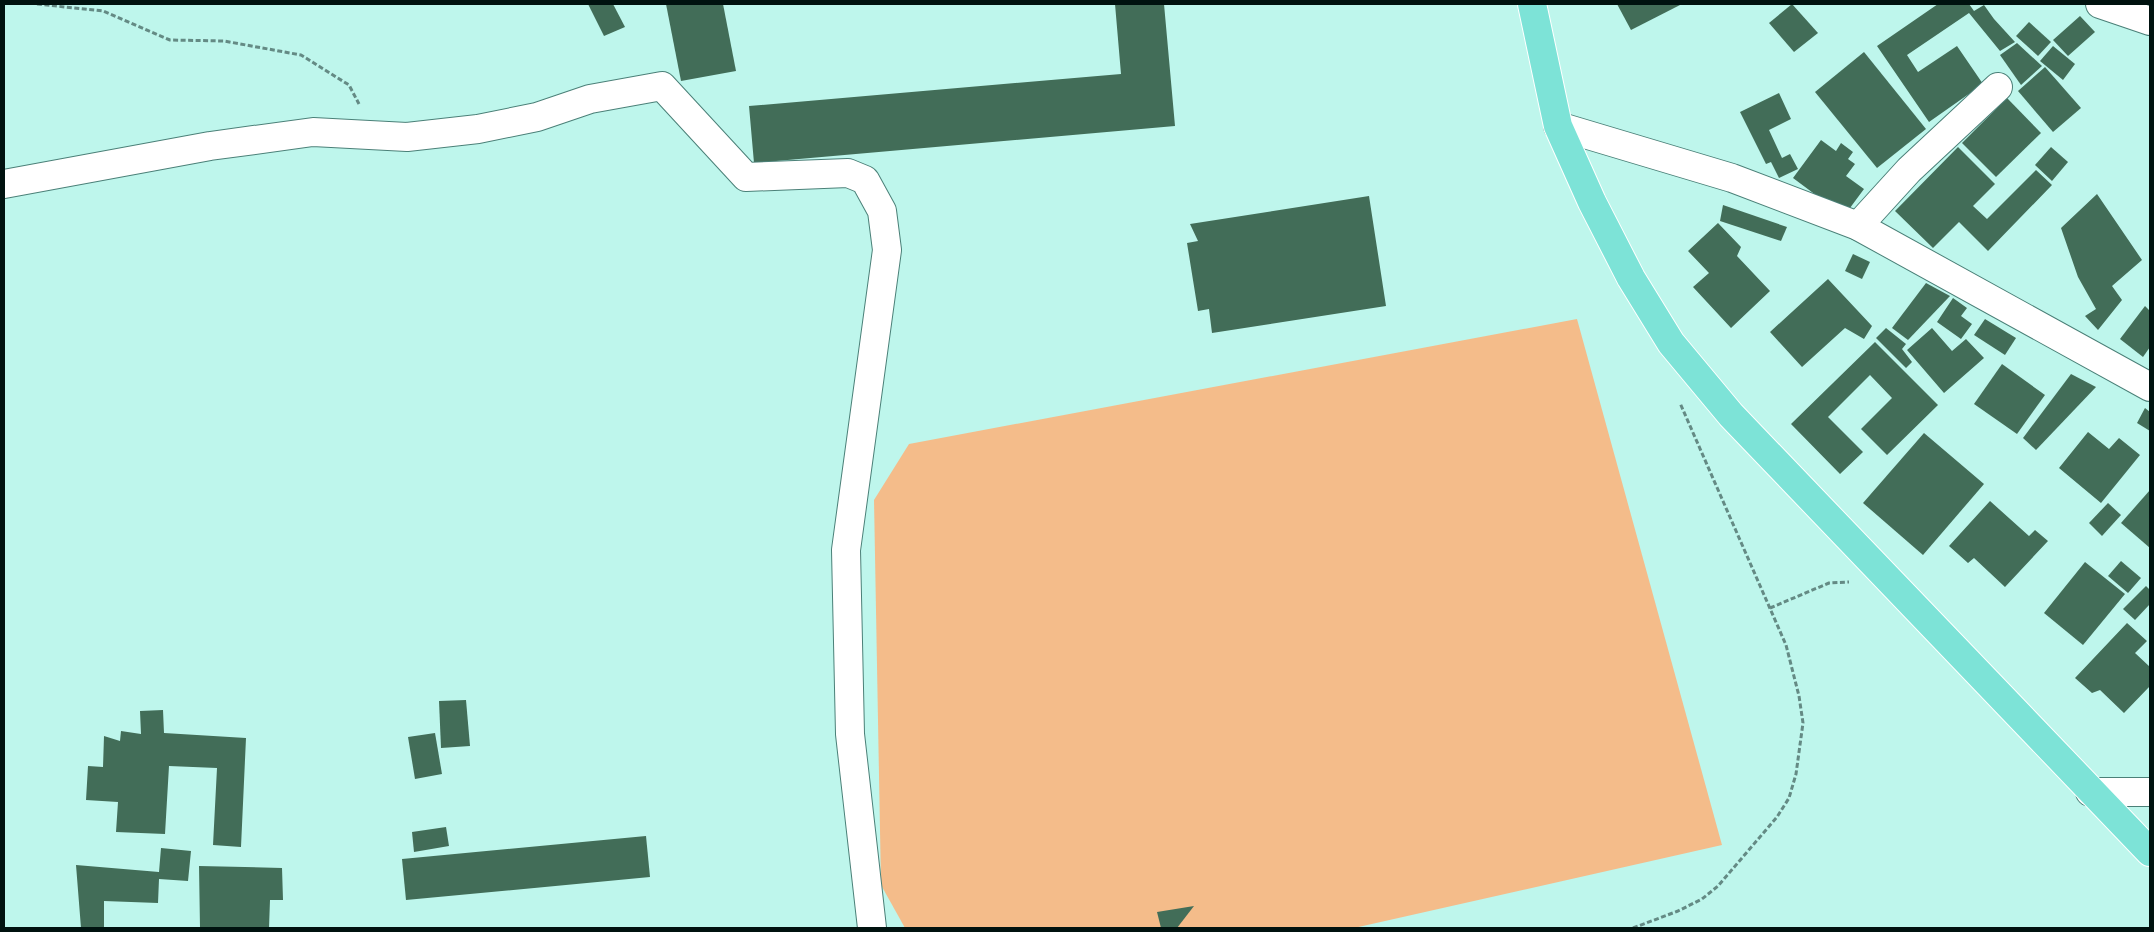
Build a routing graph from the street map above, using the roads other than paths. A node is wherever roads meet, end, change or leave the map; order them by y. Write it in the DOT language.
graph roads {
  1 [pos="1532,4"];
  2 [pos="2100,4"];
  3 [pos="2150,21"];
  4 [pos="1998,87"];
  5 [pos="1558,126"];
  6 [pos="4,184"];
  7 [pos="1858,226"];
  8 [pos="2146,376"];
  9 [pos="2090,792"];
  10 [pos="2150,792"];
  11 [pos="2150,852"];
  12 [pos="872,928"];
  1 -- 5 [label="main road"];
  2 -- 3 [label="street"];
  4 -- 7 [label="street"];
  5 -- 7 [label="street"];
  5 -- 9 [label="main road"];
  6 -- 12 [label="street"];
  7 -- 8 [label="street"];
  9 -- 10 [label="street"];
  9 -- 11 [label="main road"];
}
